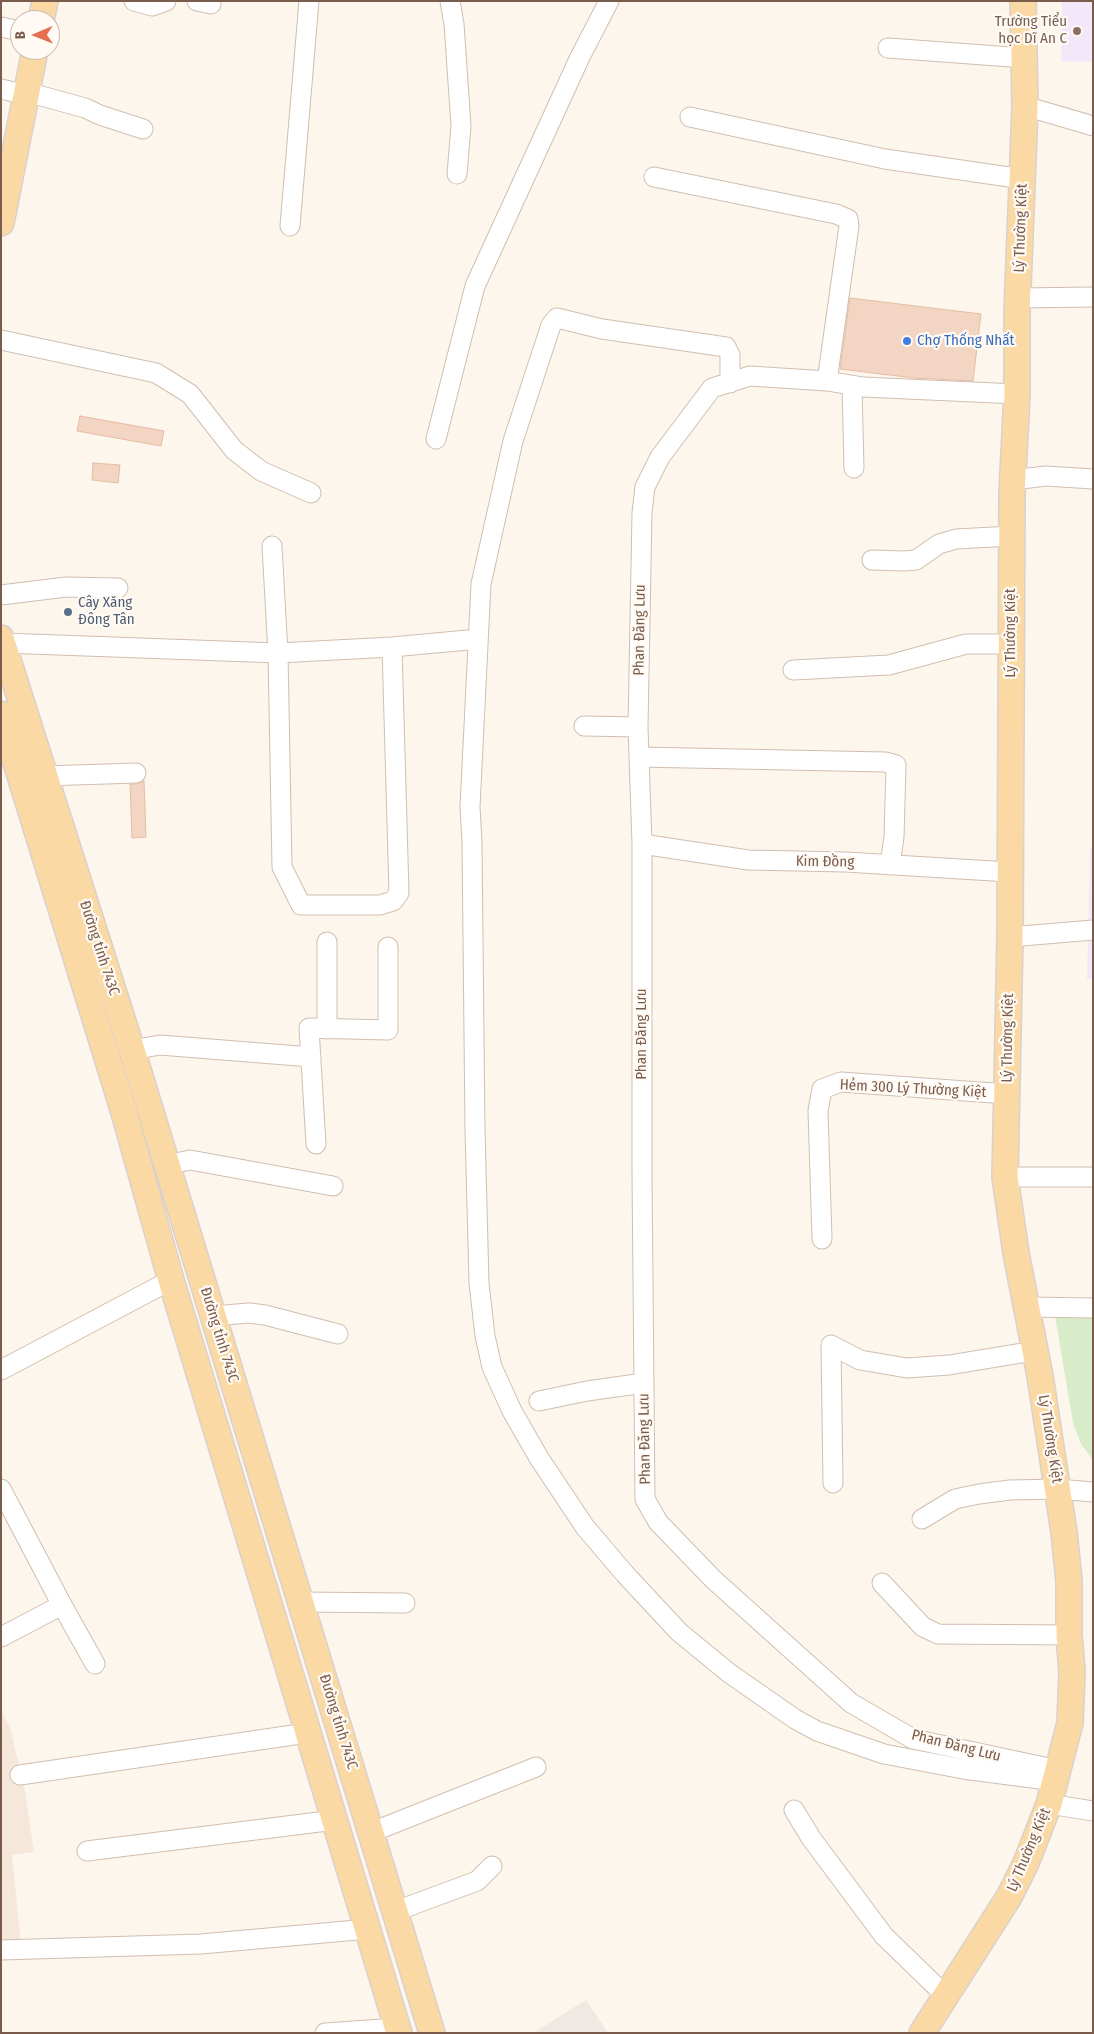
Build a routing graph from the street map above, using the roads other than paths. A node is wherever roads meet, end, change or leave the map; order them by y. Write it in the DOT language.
graph roads {
  1 [pos="134,1"];
  2 [pos="166,1"];
  3 [pos="309,1"];
  4 [pos="450,1"];
  5 [pos="609,1"];
  6 [pos="1023,1"];
  7 [pos="888,48"];
  8 [pos="1026,58"];
  9 [pos="33,60"];
  10 [pos="1,89"];
  11 [pos="27,93"];
  12 [pos="1025,106"];
  13 [pos="690,116"];
  14 [pos="1093,126"];
  15 [pos="143,129"];
  16 [pos="9,140"];
  17 [pos="457,174"];
  18 [pos="654,178"];
  19 [pos="1023,179"];
  20 [pos="1,223"];
  21 [pos="290,226"];
  22 [pos="1093,297"];
  23 [pos="1018,298"];
  24 [pos="1,340"];
  25 [pos="827,381"];
  26 [pos="730,383"];
  27 [pos="852,386"];
  28 [pos="1017,394"];
  29 [pos="436,439"];
  30 [pos="854,468"];
  31 [pos="1093,478"];
  32 [pos="1013,480"];
  33 [pos="311,493"];
  34 [pos="1012,536"];
  35 [pos="272,546"];
  36 [pos="872,560"];
  37 [pos="118,588"];
  38 [pos="1,595"];
  39 [pos="2,640"];
  40 [pos="468,640"];
  41 [pos="1011,644"];
  42 [pos="392,647"];
  43 [pos="278,653"];
  44 [pos="793,670"];
  45 [pos="1,714"];
  46 [pos="584,726"];
  47 [pos="638,727"];
  48 [pos="638,757"];
  49 [pos="136,773"];
  50 [pos="45,776"];
  51 [pos="642,844"];
  52 [pos="890,865"];
  53 [pos="1009,872"];
  54 [pos="1093,930"];
  55 [pos="1010,937"];
  56 [pos="328,942"];
  57 [pos="388,947"];
  58 [pos="327,1029"];
  59 [pos="132,1050"];
  60 [pos="311,1056"];
  61 [pos="1007,1094"];
  62 [pos="316,1144"];
  63 [pos="167,1165"];
  64 [pos="1005,1177"];
  65 [pos="1093,1177"];
  66 [pos="333,1186"];
  67 [pos="822,1239"];
  68 [pos="171,1280"];
  69 [pos="1026,1307"];
  70 [pos="1093,1308"];
  71 [pos="213,1316"];
  72 [pos="338,1334"];
  73 [pos="1034,1351"];
  74 [pos="1,1370"];
  75 [pos="644,1383"];
  76 [pos="539,1401"];
  77 [pos="833,1483"];
  78 [pos="1057,1489"];
  79 [pos="1093,1492"];
  80 [pos="4,1500"];
  81 [pos="922,1519"];
  82 [pos="882,1583"];
  83 [pos="301,1602"];
  84 [pos="405,1603"];
  85 [pos="62,1605"];
  86 [pos="1069,1635"];
  87 [pos="1,1637"];
  88 [pos="95,1664"];
  89 [pos="307,1733"];
  90 [pos="536,1767"];
  91 [pos="20,1775"];
  92 [pos="1054,1785"];
  93 [pos="794,1810"];
  94 [pos="1093,1811"];
  95 [pos="335,1820"];
  96 [pos="372,1832"];
  97 [pos="87,1852"];
  98 [pos="492,1866"];
  99 [pos="396,1911"];
  100 [pos="368,1929"];
  101 [pos="1,1950"];
  102 [pos="946,1996"];
  103 [pos="398,2030"];
  104 [pos="929,2030"];
  105 [pos="325,2033"];
  106 [pos="432,2033"];
  1 -- 2 [label="street"];
  3 -- 21 [label="street"];
  4 -- 17 [label="street"];
  5 -- 29 [label="street"];
  6 -- 8 [label="main road, Lý Thường Kiệt"];
  7 -- 8 [label="street"];
  8 -- 12 [label="main road, Lý Thường Kiệt"];
  9 -- 11 [label="main road"];
  10 -- 11 [label="street"];
  11 -- 15 [label="street"];
  11 -- 16 [label="main road"];
  12 -- 14 [label="street"];
  12 -- 19 [label="main road, Lý Thường Kiệt"];
  13 -- 19 [label="street"];
  16 -- 20 [label="main road"];
  18 -- 25 [label="street"];
  19 -- 23 [label="main road, Lý Thường Kiệt"];
  22 -- 23 [label="street"];
  23 -- 28 [label="main road, Lý Thường Kiệt"];
  24 -- 33 [label="street"];
  25 -- 26 [label="street, Phan Đăng Lưu"];
  25 -- 27 [label="street, Phan Đăng Lưu"];
  26 -- 47 [label="street, Phan Đăng Lưu"];
  26 -- 92 [label="street"];
  27 -- 28 [label="street, Phan Đăng Lưu"];
  27 -- 30 [label="street"];
  28 -- 32 [label="main road, Lý Thường Kiệt"];
  31 -- 32 [label="street"];
  32 -- 34 [label="main road, Lý Thường Kiệt"];
  34 -- 36 [label="street"];
  34 -- 41 [label="main road, Lý Thường Kiệt"];
  35 -- 43 [label="street"];
  37 -- 38 [label="street"];
  39 -- 43 [label="street"];
  39 -- 50 [label="main road, Đường tỉnh 743C"];
  40 -- 42 [label="street"];
  41 -- 44 [label="street"];
  41 -- 53 [label="main road, Lý Thường Kiệt"];
  42 -- 43 [label="street"];
  42 -- 43 [label="street"];
  45 -- 68 [label="main road, Đường tỉnh 743C"];
  46 -- 47 [label="street"];
  47 -- 48 [label="street, Phan Đăng Lưu"];
  48 -- 51 [label="street, Phan Đăng Lưu"];
  48 -- 52 [label="street"];
  49 -- 50 [label="street"];
  50 -- 59 [label="main road, Đường tỉnh 743C"];
  51 -- 52 [label="street, Kim Đồng"];
  51 -- 75 [label="street, Phan Đăng Lưu"];
  52 -- 53 [label="street, Kim Đồng"];
  53 -- 55 [label="main road, Lý Thường Kiệt"];
  54 -- 55 [label="street"];
  55 -- 61 [label="main road, Lý Thường Kiệt"];
  56 -- 58 [label="street"];
  57 -- 58 [label="street"];
  58 -- 60 [label="street"];
  59 -- 60 [label="street"];
  59 -- 63 [label="main road, Đường tỉnh 743C"];
  60 -- 62 [label="street"];
  61 -- 64 [label="main road, Lý Thường Kiệt"];
  61 -- 67 [label="street, Hẻm 300 Lý Thường Kiệt"];
  63 -- 66 [label="street"];
  63 -- 71 [label="main road, Đường tỉnh 743C"];
  64 -- 65 [label="street"];
  64 -- 69 [label="main road, Lý Thường Kiệt"];
  68 -- 74 [label="street"];
  68 -- 89 [label="main road, Đường tỉnh 743C"];
  69 -- 70 [label="street"];
  69 -- 73 [label="main road, Lý Thường Kiệt"];
  71 -- 72 [label="street"];
  71 -- 83 [label="main road, Đường tỉnh 743C"];
  73 -- 77 [label="street"];
  73 -- 78 [label="main road, Lý Thường Kiệt"];
  75 -- 76 [label="street"];
  75 -- 92 [label="street, Phan Đăng Lưu"];
  78 -- 79 [label="street"];
  78 -- 81 [label="street"];
  78 -- 86 [label="main road, Lý Thường Kiệt"];
  80 -- 85 [label="street"];
  82 -- 86 [label="street"];
  83 -- 84 [label="street"];
  83 -- 96 [label="main road, Đường tỉnh 743C"];
  85 -- 87 [label="street"];
  85 -- 88 [label="street"];
  86 -- 92 [label="main road, Lý Thường Kiệt"];
  89 -- 91 [label="street"];
  89 -- 95 [label="main road, Đường tỉnh 743C"];
  90 -- 96 [label="street"];
  92 -- 94 [label="street"];
  92 -- 102 [label="main road, Lý Thường Kiệt"];
  93 -- 102 [label="street"];
  95 -- 97 [label="street"];
  95 -- 100 [label="main road, Đường tỉnh 743C"];
  96 -- 99 [label="main road, Đường tỉnh 743C"];
  98 -- 99 [label="street"];
  99 -- 106 [label="main road, Đường tỉnh 743C"];
  100 -- 101 [label="street"];
  100 -- 103 [label="main road, Đường tỉnh 743C"];
  102 -- 104 [label="main road, Lý Thường Kiệt"];
  103 -- 105 [label="street"];
}
